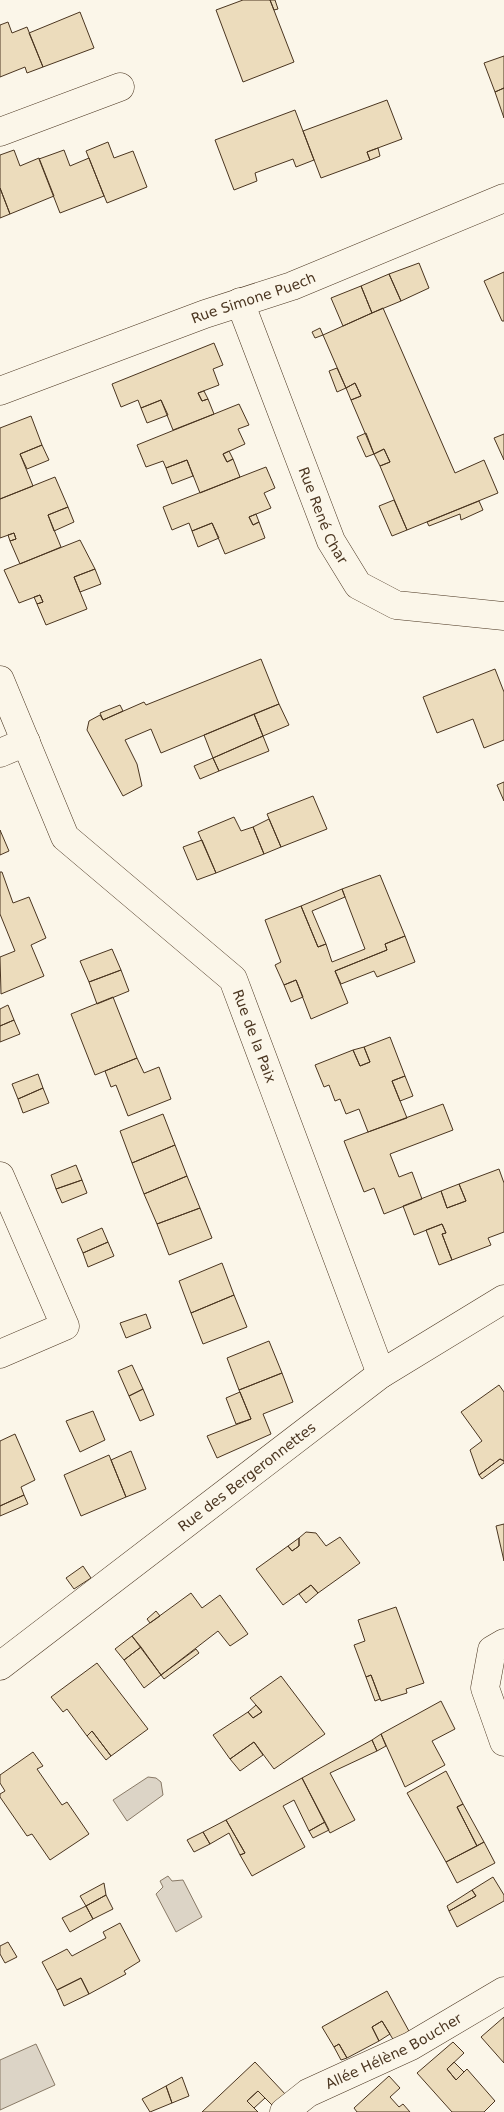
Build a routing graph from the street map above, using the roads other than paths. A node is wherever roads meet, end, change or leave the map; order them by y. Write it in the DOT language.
graph roads {
  1 [pos="120,87"];
  2 [pos="0,132"];
  3 [pos="504,198"];
  4 [pos="240,302"];
  5 [pos="0,391"];
  6 [pos="504,616"];
  7 [pos="0,680"];
  8 [pos="26,742"];
  9 [pos="0,753"];
  10 [pos="0,1176"];
  11 [pos="504,1300"];
  12 [pos="0,1354"];
  13 [pos="381,1374"];
  14 [pos="498,1646"];
  15 [pos="0,1666"];
  16 [pos="504,1742"];
  17 [pos="504,1990"];
  18 [pos="284,2112"];
  1 -- 2 [label="street"];
  3 -- 4 [label="street, Rue Simone Puech"];
  4 -- 5 [label="street, Rue Simone Puech"];
  4 -- 6 [label="street, Rue René Char"];
  7 -- 8 [label="street, Rue de la Paix"];
  8 -- 9 [label="street"];
  8 -- 13 [label="street, Rue de la Paix"];
  10 -- 12 [label="street"];
  11 -- 13 [label="street, Rue des Bergeronnettes"];
  13 -- 15 [label="street, Rue des Bergeronnettes"];
  14 -- 16 [label="street"];
  17 -- 18 [label="street, Allée Hélène Boucher"];
}
